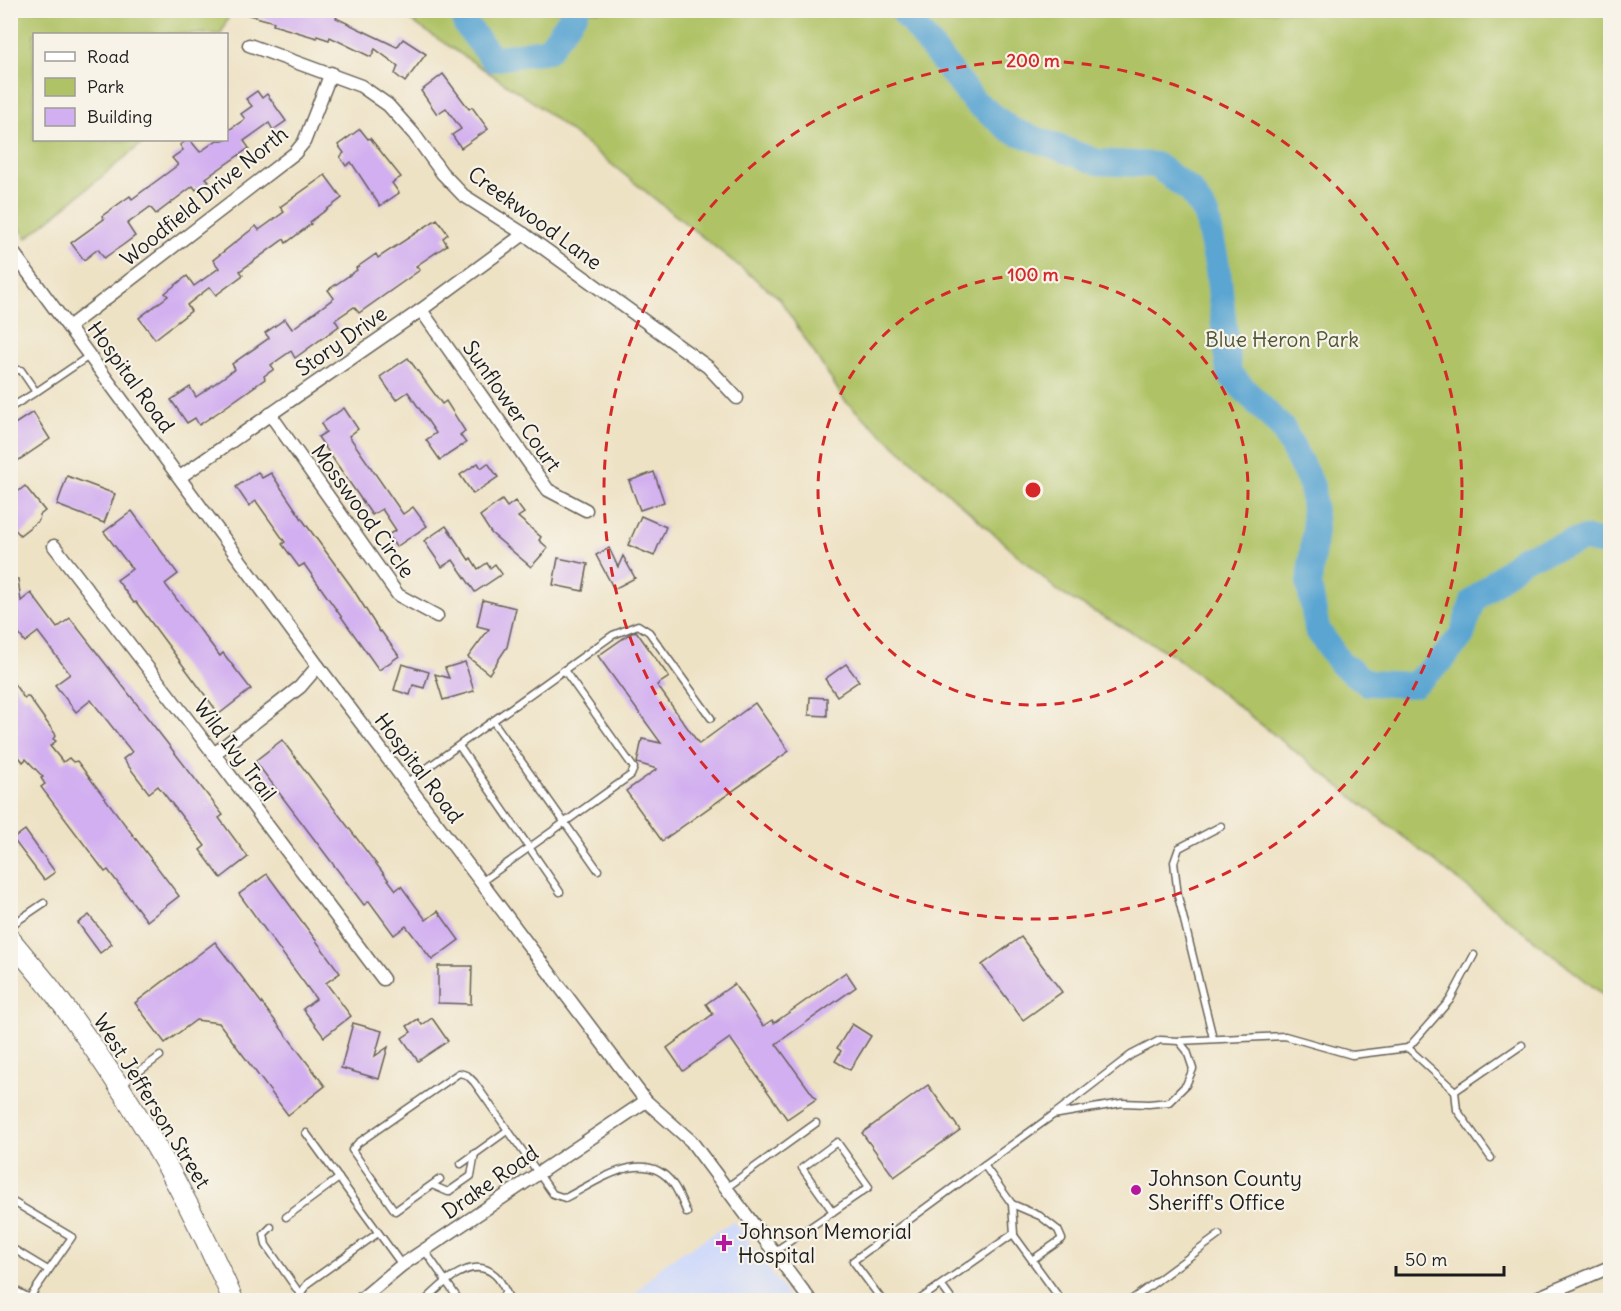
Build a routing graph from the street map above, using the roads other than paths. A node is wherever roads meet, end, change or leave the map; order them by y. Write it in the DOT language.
graph roads {
  1 [pos="249,45"];
  2 [pos="331,74"];
  3 [pos="524,234"];
  4 [pos="10,248"];
  5 [pos="420,310"];
  6 [pos="70,326"];
  7 [pos="90,355"];
  8 [pos="10,370"];
  9 [pos="36,392"];
  10 [pos="737,398"];
  11 [pos="10,408"];
  12 [pos="270,414"];
  13 [pos="180,477"];
  14 [pos="586,510"];
  15 [pos="54,546"];
  16 [pos="437,616"];
  17 [pos="318,666"];
  18 [pos="564,670"];
  19 [pos="711,718"];
  20 [pos="493,721"];
  21 [pos="459,746"];
  22 [pos="214,753"];
  23 [pos="406,783"];
  24 [pos="564,823"];
  25 [pos="1221,826"];
  26 [pos="530,847"];
  27 [pos="598,870"];
  28 [pos="481,882"];
  29 [pos="560,892"];
  30 [pos="44,903"];
  31 [pos="10,926"];
  32 [pos="11,940"];
  33 [pos="1474,955"];
  34 [pos="18,963"];
  35 [pos="383,979"];
  36 [pos="1213,1038"];
  37 [pos="1179,1041"];
  38 [pos="1522,1045"];
  39 [pos="1408,1047"];
  40 [pos="160,1056"];
  41 [pos="118,1088"];
  42 [pos="1455,1091"];
  43 [pos="646,1101"];
  44 [pos="1053,1115"];
  45 [pos="816,1123"];
  46 [pos="508,1130"];
  47 [pos="306,1133"];
  48 [pos="476,1154"];
  49 [pos="1491,1158"];
  50 [pos="461,1164"];
  51 [pos="984,1165"];
  52 [pos="537,1172"];
  53 [pos="339,1178"];
  54 [pos="440,1179"];
  55 [pos="432,1185"];
  56 [pos="726,1188"];
  57 [pos="10,1200"];
  58 [pos="1012,1204"];
  59 [pos="832,1212"];
  60 [pos="687,1213"];
  61 [pos="285,1217"];
  62 [pos="271,1227"];
  63 [pos="378,1233"];
  64 [pos="1014,1234"];
  65 [pos="1219,1235"];
  66 [pos="10,1247"];
  67 [pos="425,1251"];
  68 [pos="774,1252"];
  69 [pos="1032,1260"];
  70 [pos="402,1265"];
  71 [pos="1611,1267"];
  72 [pos="48,1269"];
  73 [pos="445,1281"];
  74 [pos="940,1285"];
  75 [pos="10,1291"];
  76 [pos="506,1292"];
  77 [pos="300,1294"];
  78 [pos="27,1300"];
  79 [pos="232,1300"];
  80 [pos="305,1300"];
  81 [pos="360,1300"];
  82 [pos="426,1300"];
  83 [pos="459,1300"];
  84 [pos="500,1300"];
  85 [pos="510,1300"];
  86 [pos="723,1300"];
  87 [pos="731,1300"];
  88 [pos="810,1300"];
  89 [pos="882,1300"];
  90 [pos="919,1300"];
  91 [pos="952,1300"];
  92 [pos="1061,1300"];
  93 [pos="1131,1300"];
  94 [pos="1532,1300"];
  1 -- 2 [label="street, Creekwood Lane"];
  2 -- 3 [label="street, Creekwood Lane"];
  2 -- 6 [label="street, Woodfield Drive North"];
  3 -- 5 [label="street, Story Drive"];
  3 -- 10 [label="street, Creekwood Lane"];
  4 -- 6 [label="street, Hospital Road"];
  5 -- 12 [label="street, Story Drive"];
  5 -- 14 [label="street, Sunflower Court"];
  6 -- 7 [label="street, Hospital Road"];
  7 -- 9 [label="lane"];
  7 -- 13 [label="street, Hospital Road"];
  8 -- 9 [label="lane"];
  9 -- 11 [label="lane"];
  12 -- 13 [label="street, Story Drive"];
  12 -- 16 [label="street, Mosswood Circle"];
  13 -- 17 [label="street, Hospital Road"];
  15 -- 22 [label="street, Wild Ivy Trail"];
  17 -- 22 [label="street"];
  17 -- 23 [label="street, Hospital Road"];
  18 -- 19 [label="lane"];
  18 -- 20 [label="lane"];
  18 -- 24 [label="lane"];
  20 -- 21 [label="lane"];
  20 -- 24 [label="lane"];
  21 -- 23 [label="lane"];
  21 -- 26 [label="lane"];
  22 -- 35 [label="street, Wild Ivy Trail"];
  23 -- 28 [label="street, Hospital Road"];
  24 -- 26 [label="lane"];
  24 -- 27 [label="lane"];
  25 -- 36 [label="lane"];
  26 -- 28 [label="lane"];
  26 -- 29 [label="lane"];
  28 -- 43 [label="street, Hospital Road"];
  30 -- 31 [label="lane"];
  32 -- 34 [label="main road, West Jefferson Street"];
  33 -- 39 [label="lane"];
  34 -- 41 [label="main road, West Jefferson Street"];
  36 -- 37 [label="lane"];
  36 -- 39 [label="lane"];
  37 -- 44 [label="lane"];
  37 -- 44 [label="lane"];
  38 -- 42 [label="lane"];
  39 -- 42 [label="lane"];
  40 -- 41 [label="lane"];
  41 -- 79 [label="main road, West Jefferson Street"];
  42 -- 49 [label="lane"];
  43 -- 52 [label="street, Drake Road"];
  43 -- 56 [label="street, Hospital Road"];
  44 -- 51 [label="lane"];
  45 -- 56 [label="lane"];
  46 -- 48 [label="lane"];
  46 -- 52 [label="lane"];
  46 -- 55 [label="lane"];
  47 -- 53 [label="lane"];
  48 -- 50 [label="lane"];
  48 -- 55 [label="lane"];
  51 -- 58 [label="lane"];
  51 -- 89 [label="lane"];
  52 -- 60 [label="lane"];
  52 -- 67 [label="street, Drake Road"];
  53 -- 61 [label="lane"];
  53 -- 63 [label="lane"];
  54 -- 55 [label="lane"];
  56 -- 68 [label="street, Hospital Road"];
  57 -- 72 [label="lane"];
  58 -- 64 [label="lane"];
  58 -- 69 [label="lane"];
  59 -- 59 [label="lane"];
  59 -- 68 [label="lane"];
  62 -- 77 [label="lane"];
  63 -- 70 [label="lane"];
  63 -- 77 [label="lane"];
  64 -- 69 [label="lane"];
  64 -- 74 [label="lane"];
  65 -- 93 [label="lane"];
  66 -- 72 [label="lane"];
  67 -- 70 [label="street, Drake Road"];
  67 -- 73 [label="lane"];
  68 -- 88 [label="street, Hospital Road"];
  69 -- 92 [label="lane"];
  70 -- 81 [label="street, Drake Road"];
  71 -- 94 [label="street"];
  72 -- 78 [label="lane"];
  73 -- 76 [label="lane"];
  73 -- 82 [label="lane"];
  73 -- 83 [label="lane"];
  74 -- 90 [label="lane"];
  74 -- 91 [label="lane"];
  75 -- 78 [label="street"];
  76 -- 84 [label="lane"];
  76 -- 85 [label="lane"];
  77 -- 80 [label="lane"];
  86 -- 87 [label="lane"];
}
